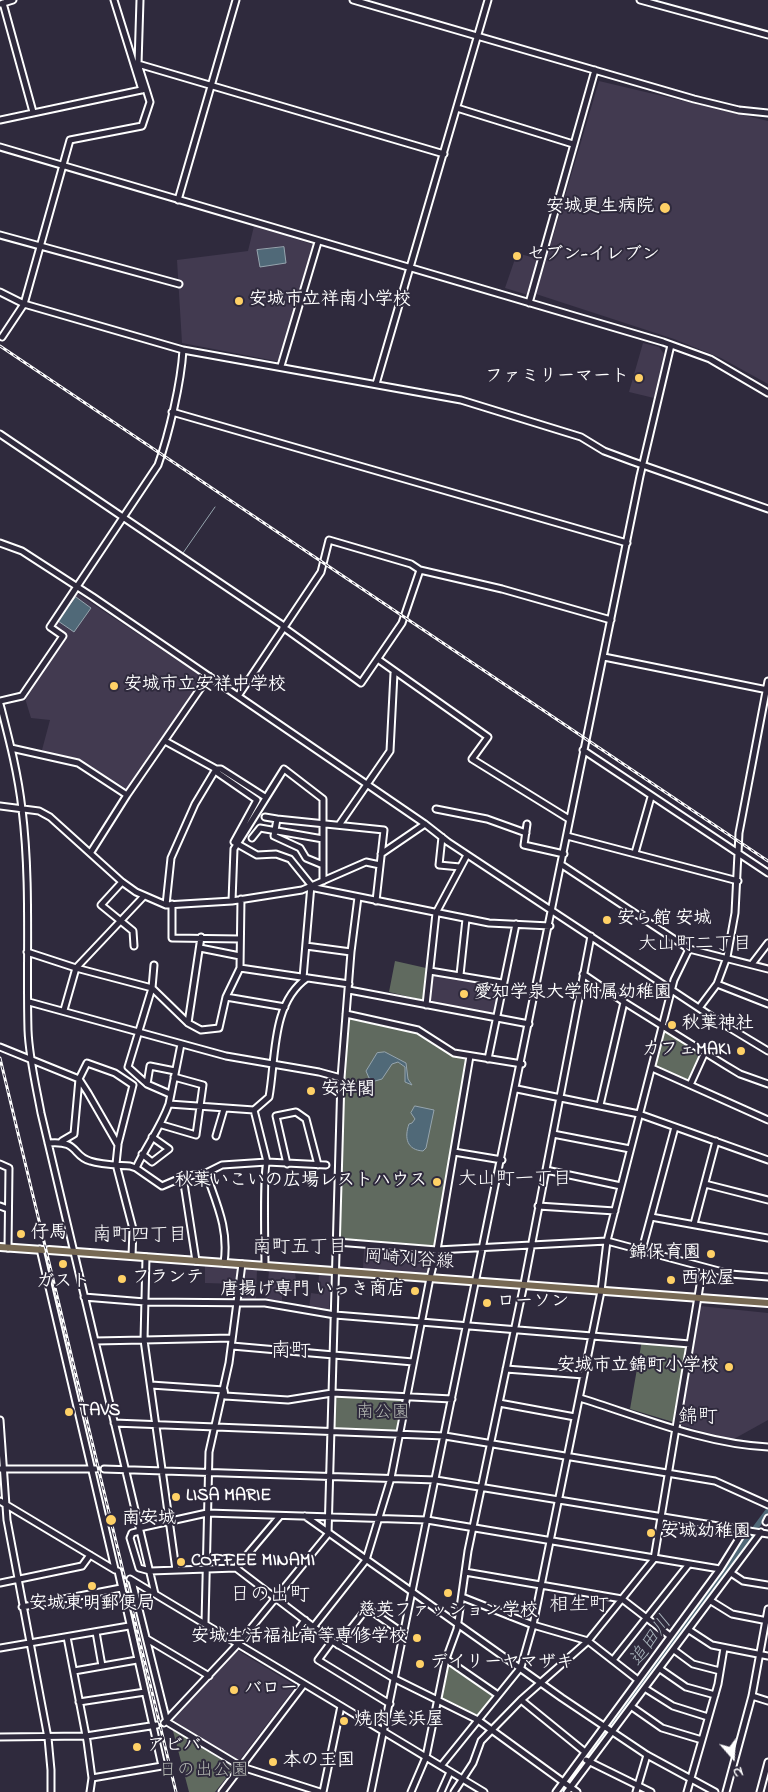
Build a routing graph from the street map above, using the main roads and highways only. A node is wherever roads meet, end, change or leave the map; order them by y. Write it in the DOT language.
graph roads {
  1 [pos="0,1247"];
  2 [pos="768,1303"];
  1 -- 2 [label="main road, 岡崎刈谷線"];
}
